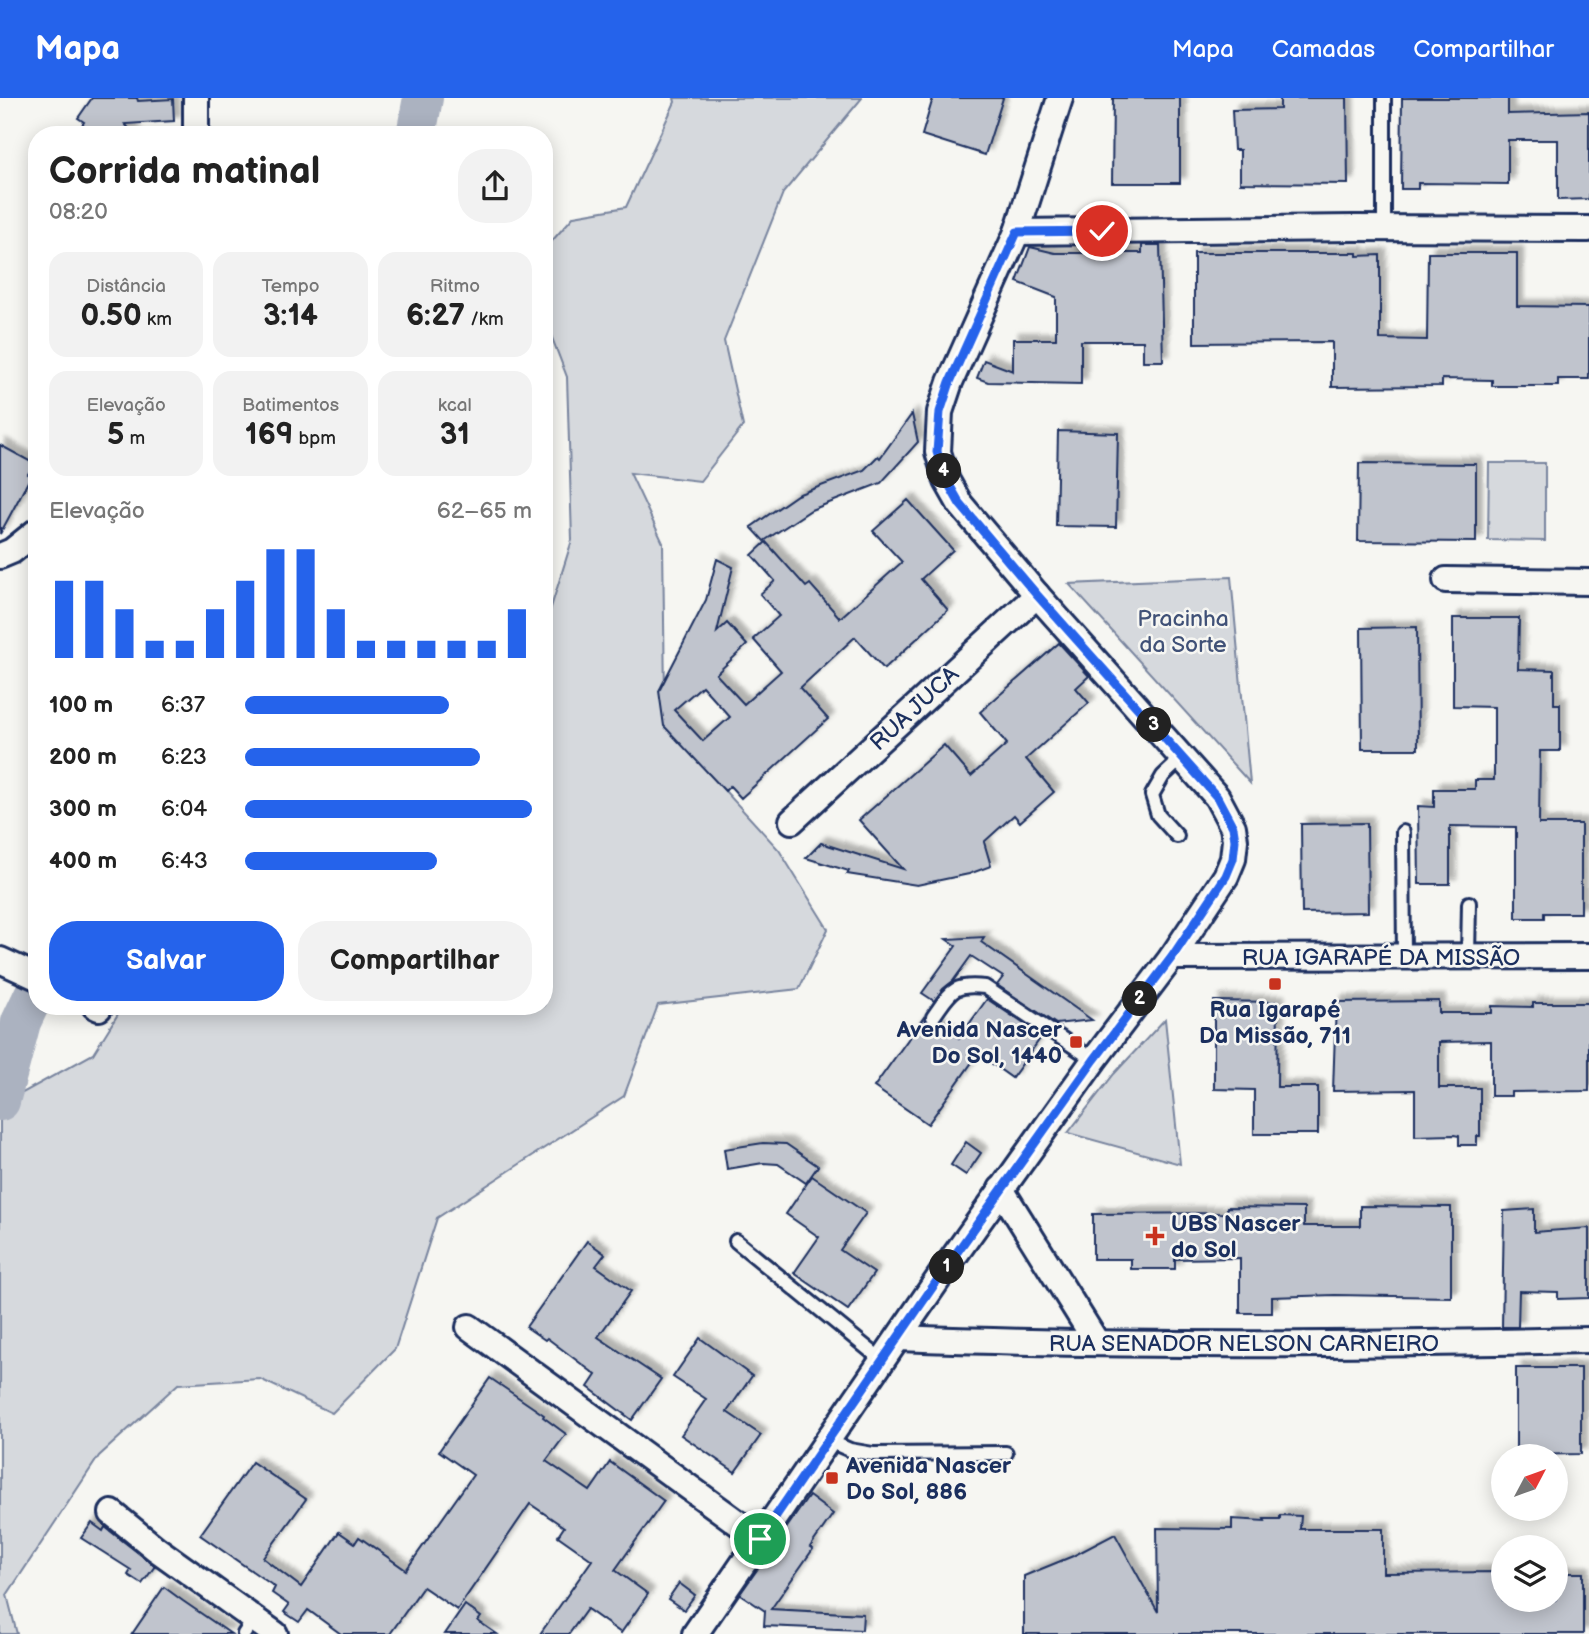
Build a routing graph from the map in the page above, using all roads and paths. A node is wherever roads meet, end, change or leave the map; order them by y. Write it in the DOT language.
graph roads {
  1 [pos="196,98"];
  2 [pos="1060,98"];
  3 [pos="1384,98"];
  4 [pos="196,126"];
  5 [pos="1384,228"];
  6 [pos="1589,229"];
  7 [pos="1017,232"];
  8 [pos="28,538"];
  9 [pos="0,556"];
  10 [pos="1446,580"];
  11 [pos="1589,582"];
  12 [pos="1037,595"];
  13 [pos="1182,758"];
  14 [pos="792,821"];
  15 [pos="1403,832"];
  16 [pos="1177,836"];
  17 [pos="1469,903"];
  18 [pos="1468,956"];
  19 [pos="1589,956"];
  20 [pos="1172,957"];
  21 [pos="1404,957"];
  22 [pos="2,961"];
  23 [pos="28,973"];
  24 [pos="933,1017"];
  25 [pos="1094,1060"];
  26 [pos="1002,1189"];
  27 [pos="736,1241"];
  28 [pos="469,1327"];
  29 [pos="899,1338"];
  30 [pos="1589,1340"];
  31 [pos="1097,1343"];
  32 [pos="883,1361"];
  33 [pos="827,1440"];
  34 [pos="1006,1453"];
  35 [pos="112,1513"];
  36 [pos="760,1539"];
  37 [pos="249,1626"];
  38 [pos="275,1634"];
  39 [pos="695,1634"];
  1 -- 4 [label="street"];
  2 -- 7 [label="street"];
  3 -- 5 [label="lane"];
  5 -- 6 [label="street"];
  5 -- 7 [label="street"];
  7 -- 12 [label="street"];
  8 -- 9 [label="street"];
  10 -- 11 [label="street"];
  12 -- 13 [label="street"];
  12 -- 14 [label="street, RUA JUCA"];
  13 -- 16 [label="lane"];
  13 -- 20 [label="street"];
  15 -- 21 [label="lane"];
  17 -- 18 [label="lane"];
  18 -- 19 [label="street, RUA IGARAPÉ DA MISSÃO"];
  18 -- 21 [label="street, RUA IGARAPÉ DA MISSÃO"];
  20 -- 21 [label="street, RUA IGARAPÉ DA MISSÃO"];
  20 -- 25 [label="street"];
  22 -- 23 [label="street"];
  24 -- 25 [label="lane"];
  25 -- 26 [label="street"];
  26 -- 29 [label="street"];
  26 -- 31 [label="street"];
  27 -- 32 [label="lane"];
  28 -- 36 [label="street"];
  29 -- 31 [label="street, RUA SENADOR NELSON CARNEIRO"];
  29 -- 32 [label="street"];
  30 -- 31 [label="street, RUA SENADOR NELSON CARNEIRO"];
  32 -- 33 [label="street"];
  33 -- 34 [label="lane"];
  33 -- 36 [label="street"];
  35 -- 37 [label="street"];
  36 -- 39 [label="street"];
  37 -- 38 [label="street"];
}
